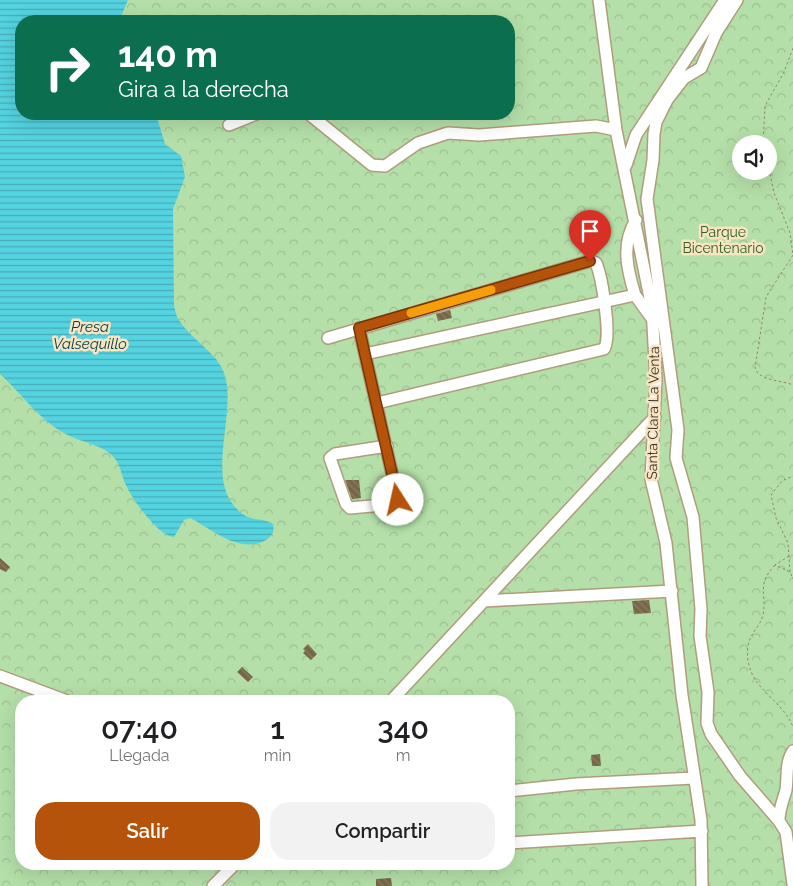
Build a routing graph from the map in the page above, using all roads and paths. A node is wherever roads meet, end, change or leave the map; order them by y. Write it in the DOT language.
graph roads {
  1 [pos="599,0"];
  2 [pos="725,0"];
  3 [pos="737,0"];
  4 [pos="793,48"];
  5 [pos="241,120"];
  6 [pos="316,120"];
  7 [pos="229,125"];
  8 [pos="616,130"];
  9 [pos="763,135"];
  10 [pos="626,167"];
  11 [pos="771,180"];
  12 [pos="636,220"];
  13 [pos="634,295"];
  14 [pos="604,301"];
  15 [pos="653,320"];
  16 [pos="359,328"];
  17 [pos="328,338"];
  18 [pos="365,354"];
  19 [pos="793,385"];
  20 [pos="377,403"];
  21 [pos="655,417"];
  22 [pos="387,446"];
  23 [pos="793,476"];
  24 [pos="789,556"];
  25 [pos="775,566"];
  26 [pos="790,572"];
  27 [pos="793,578"];
  28 [pos="672,591"];
  29 [pos="484,601"];
  30 [pos="0,676"];
  31 [pos="51,695"];
  32 [pos="397,695"];
  33 [pos="793,727"];
  34 [pos="793,752"];
  35 [pos="694,778"];
  36 [pos="515,790"];
  37 [pos="779,821"];
  38 [pos="702,831"];
  39 [pos="515,843"];
  40 [pos="229,870"];
  41 [pos="793,884"];
  42 [pos="213,886"];
  43 [pos="702,886"];
  1 -- 8 [label="street, Santa Clara La Venta"];
  2 -- 10 [label="street"];
  3 -- 37 [label="street"];
  4 -- 9 [label="path"];
  5 -- 7 [label="street"];
  6 -- 8 [label="street"];
  8 -- 10 [label="street, Santa Clara La Venta"];
  10 -- 12 [label="street, Santa Clara La Venta"];
  11 -- 19 [label="path"];
  12 -- 13 [label="street"];
  12 -- 15 [label="street, Santa Clara La Venta"];
  13 -- 14 [label="street"];
  13 -- 15 [label="street"];
  14 -- 16 [label="street"];
  14 -- 18 [label="street"];
  14 -- 20 [label="street"];
  15 -- 21 [label="street, Santa Clara La Venta"];
  16 -- 17 [label="street"];
  16 -- 18 [label="street"];
  18 -- 20 [label="street"];
  20 -- 22 [label="street"];
  21 -- 28 [label="street, Santa Clara La Venta"];
  21 -- 29 [label="street"];
  22 -- 22 [label="street"];
  23 -- 24 [label="path"];
  24 -- 25 [label="path"];
  24 -- 26 [label="path"];
  25 -- 26 [label="path"];
  25 -- 33 [label="path"];
  26 -- 27 [label="path"];
  28 -- 29 [label="street"];
  28 -- 35 [label="street, Santa Clara La Venta"];
  29 -- 32 [label="street"];
  30 -- 31 [label="street"];
  34 -- 37 [label="street"];
  35 -- 36 [label="street"];
  35 -- 38 [label="street, Santa Clara La Venta"];
  37 -- 41 [label="street"];
  38 -- 39 [label="street"];
  38 -- 43 [label="street, Santa Clara La Venta"];
  40 -- 42 [label="street"];
}
